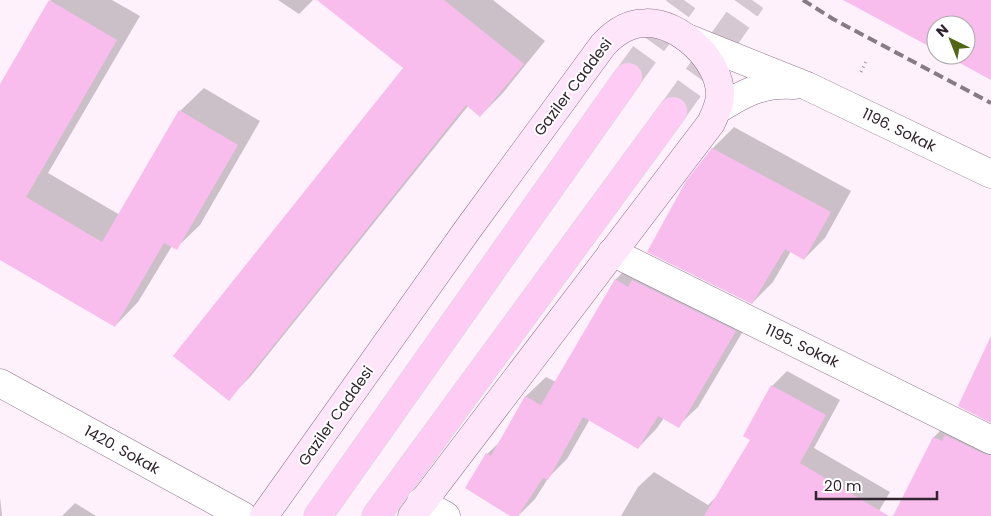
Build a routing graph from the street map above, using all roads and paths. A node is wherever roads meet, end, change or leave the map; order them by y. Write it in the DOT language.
graph roads {
  1 [pos="687,38"];
  2 [pos="628,77"];
  3 [pos="808,86"];
  4 [pos="717,110"];
  5 [pos="673,111"];
  6 [pos="991,174"];
  7 [pos="612,252"];
  8 [pos="0,383"];
  9 [pos="991,440"];
  10 [pos="417,509"];
  11 [pos="243,516"];
  12 [pos="264,516"];
  13 [pos="318,516"];
  14 [pos="376,516"];
  15 [pos="446,516"];
  1 -- 3 [label="street, 1196. Sokak"];
  1 -- 4 [label="main road, Gaziler Caddesi"];
  1 -- 12 [label="main road, Gaziler Caddesi"];
  2 -- 13 [label="main road"];
  3 -- 4 [label="street, 1196. Sokak"];
  3 -- 6 [label="street, 1196. Sokak"];
  4 -- 7 [label="main road"];
  5 -- 14 [label="main road"];
  7 -- 9 [label="street, 1195. Sokak"];
  7 -- 10 [label="main road"];
  8 -- 11 [label="street, 1420. Sokak"];
  10 -- 15 [label="street"];
}
